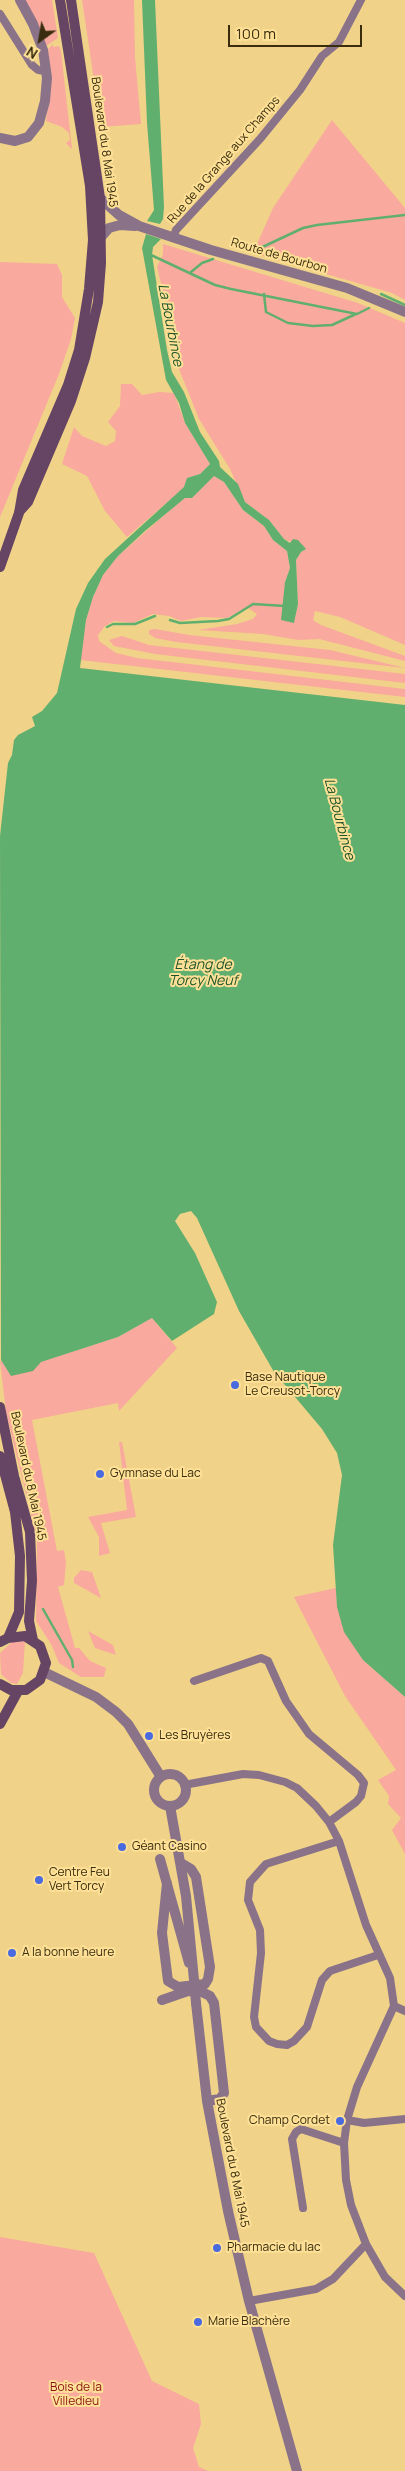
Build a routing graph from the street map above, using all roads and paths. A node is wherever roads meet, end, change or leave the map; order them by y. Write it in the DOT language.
graph roads {
  1 [pos="20,0"];
  2 [pos="60,0"];
  3 [pos="71,0"];
  4 [pos="361,0"];
  5 [pos="0,14"];
  6 [pos="46,71"];
  7 [pos="0,138"];
  8 [pos="100,198"];
  9 [pos="142,227"];
  10 [pos="102,236"];
  11 [pos="174,238"];
  12 [pos="405,312"];
  13 [pos="19,513"];
  14 [pos="0,567"];
  15 [pos="0,1407"];
  16 [pos="0,1456"];
  17 [pos="4,1640"];
  18 [pos="33,1640"];
  19 [pos="44,1672"];
  20 [pos="194,1681"];
  21 [pos="0,1684"];
  22 [pos="18,1691"];
  23 [pos="0,1724"];
  24 [pos="161,1777"];
  25 [pos="184,1785"];
  26 [pos="170,1806"];
  27 [pos="329,1822"];
  28 [pos="339,1841"];
  29 [pos="160,1860"];
  30 [pos="181,1863"];
  31 [pos="167,1883"];
  32 [pos="378,1955"];
  33 [pos="194,1980"];
  34 [pos="162,2000"];
  35 [pos="394,2006"];
  36 [pos="405,2012"];
  37 [pos="207,2101"];
  38 [pos="405,2119"];
  39 [pos="347,2120"];
  40 [pos="344,2143"];
  41 [pos="303,2208"];
  42 [pos="366,2244"];
  43 [pos="405,2296"];
  44 [pos="249,2301"];
  45 [pos="297,2471"];
  1 -- 6 [label="street"];
  2 -- 13 [label="main road, Boulevard du 8 Mai 1945"];
  3 -- 8 [label="main road, Boulevard du 8 Mai 1945"];
  4 -- 11 [label="street, Rue de la Grange aux Champs"];
  5 -- 6 [label="street"];
  6 -- 7 [label="street"];
  8 -- 9 [label="street, Route de Bourbon"];
  8 -- 10 [label="main road, Boulevard du 8 Mai 1945"];
  9 -- 10 [label="street, Route de Bourbon"];
  9 -- 11 [label="street, Route de Bourbon"];
  10 -- 13 [label="main road, Boulevard du 8 Mai 1945"];
  11 -- 12 [label="street, Route de Bourbon"];
  13 -- 14 [label="main road, Boulevard du 8 Mai 1945"];
  15 -- 18 [label="main road, Boulevard du 8 Mai 1945"];
  16 -- 17 [label="main road, Boulevard du 8 Mai 1945"];
  17 -- 18 [label="main road"];
  18 -- 19 [label="main road, Boulevard du 8 Mai 1945"];
  19 -- 22 [label="main road"];
  19 -- 24 [label="street"];
  20 -- 27 [label="street"];
  21 -- 22 [label="main road"];
  22 -- 23 [label="main road"];
  24 -- 25 [label="street"];
  24 -- 26 [label="street"];
  25 -- 26 [label="street"];
  25 -- 27 [label="street"];
  26 -- 30 [label="street"];
  27 -- 28 [label="street"];
  28 -- 32 [label="street"];
  28 -- 32 [label="street"];
  29 -- 31 [label="street"];
  30 -- 31 [label="street"];
  30 -- 33 [label="street"];
  31 -- 33 [label="street"];
  32 -- 35 [label="street"];
  33 -- 37 [label="street, Boulevard du 8 Mai 1945, bridge"];
  34 -- 37 [label="street"];
  35 -- 36 [label="street"];
  35 -- 39 [label="street"];
  37 -- 44 [label="street, Boulevard du 8 Mai 1945"];
  38 -- 39 [label="street"];
  39 -- 40 [label="street"];
  40 -- 41 [label="street"];
  40 -- 42 [label="street"];
  42 -- 43 [label="street"];
  42 -- 44 [label="street"];
  44 -- 45 [label="street, Boulevard du 8 Mai 1945"];
}
